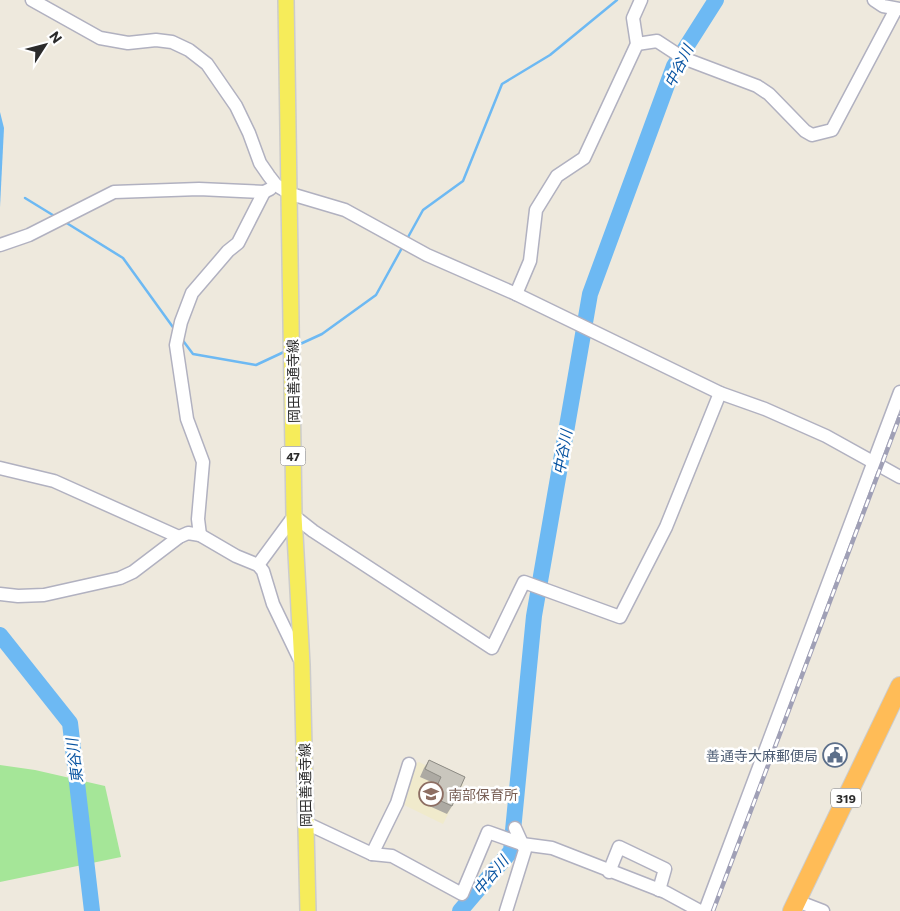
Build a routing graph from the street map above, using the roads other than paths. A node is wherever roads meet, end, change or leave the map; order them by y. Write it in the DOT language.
graph roads {
  1 [pos="32,0"];
  2 [pos="286,0"];
  3 [pos="641,0"];
  4 [pos="874,0"];
  5 [pos="898,9"];
  6 [pos="637,44"];
  7 [pos="276,185"];
  8 [pos="264,192"];
  9 [pos="291,194"];
  10 [pos="0,245"];
  11 [pos="516,294"];
  12 [pos="900,392"];
  13 [pos="720,393"];
  14 [pos="874,461"];
  15 [pos="0,468"];
  16 [pos="900,477"];
  17 [pos="294,516"];
  18 [pos="200,535"];
  19 [pos="179,537"];
  20 [pos="258,565"];
  21 [pos="0,594"];
  22 [pos="302,665"];
  23 [pos="900,686"];
  24 [pos="408,764"];
  25 [pos="306,823"];
  26 [pos="516,828"];
  27 [pos="522,844"];
  28 [pos="372,854"];
  29 [pos="609,872"];
  30 [pos="658,890"];
  31 [pos="794,906"];
  32 [pos="308,911"];
  33 [pos="506,911"];
  34 [pos="700,911"];
  35 [pos="705,911"];
  36 [pos="823,911"];
  1 -- 7 [label="street"];
  2 -- 9 [label="main road, 岡田善通寺線 / 47"];
  3 -- 6 [label="street"];
  4 -- 5 [label="street"];
  5 -- 6 [label="street"];
  6 -- 11 [label="street"];
  7 -- 8 [label="street"];
  7 -- 9 [label="street"];
  8 -- 10 [label="street"];
  8 -- 18 [label="street"];
  9 -- 11 [label="street"];
  9 -- 17 [label="main road, 岡田善通寺線 / 47"];
  11 -- 13 [label="street"];
  12 -- 14 [label="street"];
  13 -- 14 [label="street"];
  13 -- 17 [label="street"];
  14 -- 16 [label="street"];
  14 -- 35 [label="street"];
  15 -- 19 [label="street"];
  17 -- 20 [label="street"];
  17 -- 22 [label="main road, 岡田善通寺線 / 47"];
  18 -- 19 [label="street"];
  18 -- 20 [label="street"];
  19 -- 21 [label="street"];
  20 -- 22 [label="street"];
  22 -- 25 [label="main road, 岡田善通寺線 / 47"];
  23 -- 31 [label="highway, 319"];
  24 -- 28 [label="street"];
  25 -- 28 [label="street"];
  25 -- 32 [label="main road, 岡田善通寺線 / 47"];
  26 -- 27 [label="street"];
  27 -- 28 [label="street"];
  27 -- 29 [label="street"];
  27 -- 33 [label="street"];
  29 -- 30 [label="street"];
  29 -- 30 [label="street"];
  30 -- 34 [label="street"];
  31 -- 36 [label="street"];
}
